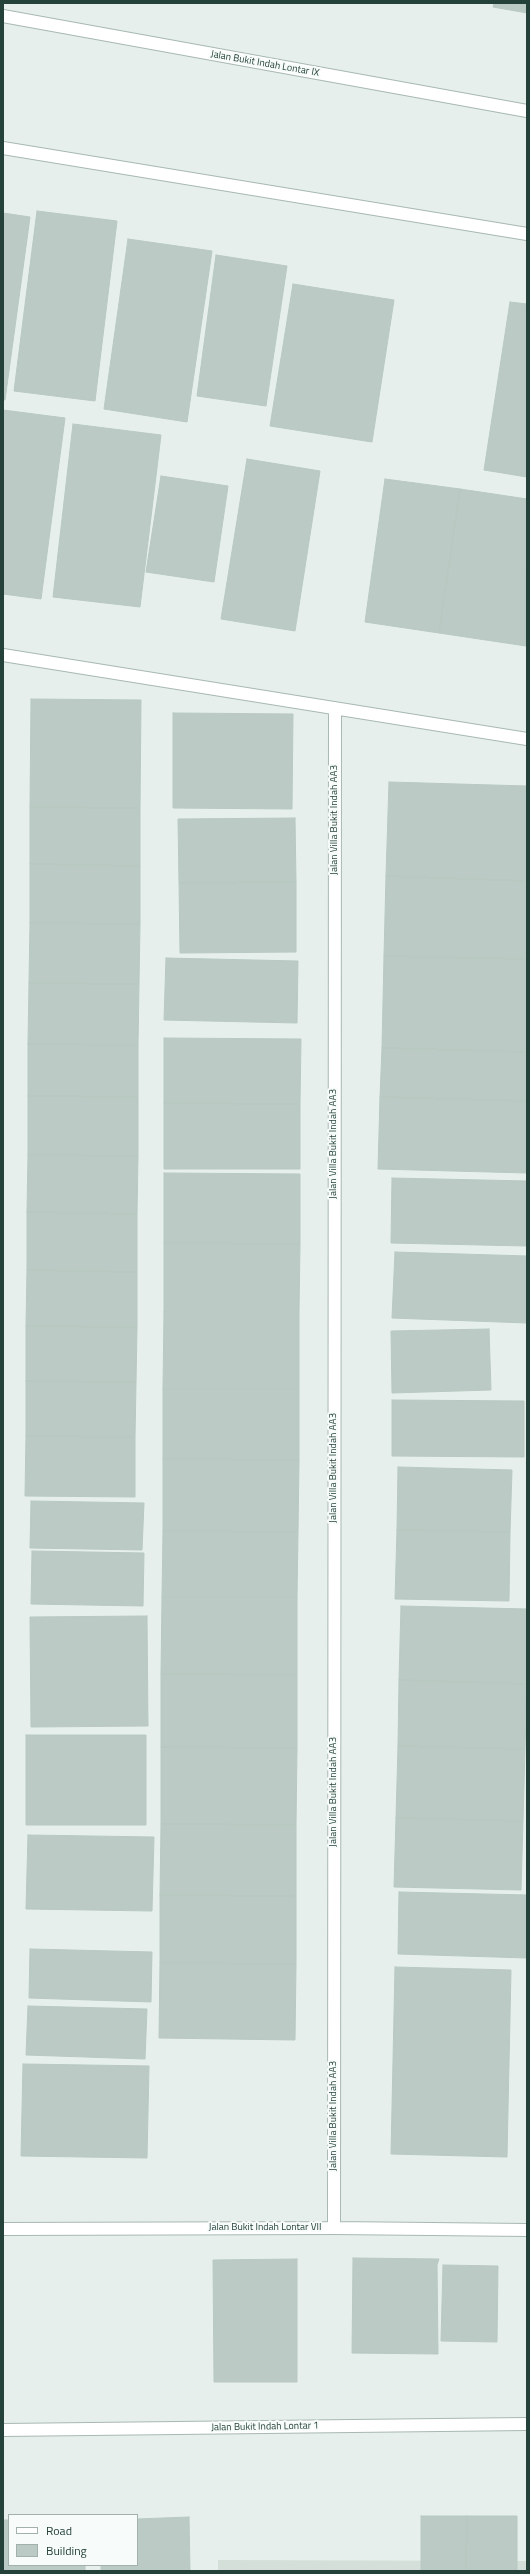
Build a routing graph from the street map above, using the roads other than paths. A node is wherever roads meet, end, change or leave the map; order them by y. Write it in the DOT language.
graph roads {
  1 [pos="3,16"];
  2 [pos="527,111"];
  3 [pos="3,148"];
  4 [pos="527,234"];
  5 [pos="3,655"];
  6 [pos="335,708"];
  7 [pos="527,739"];
  8 [pos="334,2228"];
  9 [pos="3,2229"];
  10 [pos="527,2230"];
  11 [pos="527,2424"];
  12 [pos="3,2430"];
  1 -- 2 [label="street, Jalan Bukit Indah Lontar IX"];
  3 -- 4 [label="street"];
  5 -- 6 [label="street"];
  6 -- 7 [label="street"];
  6 -- 8 [label="street, Jalan Villa Bukit Indah AA3"];
  8 -- 9 [label="street, Jalan Bukit Indah Lontar VII"];
  8 -- 10 [label="street, Jalan Bukit Indah Lontar VII"];
  11 -- 12 [label="street, Jalan Bukit Indah Lontar 1"];
}
